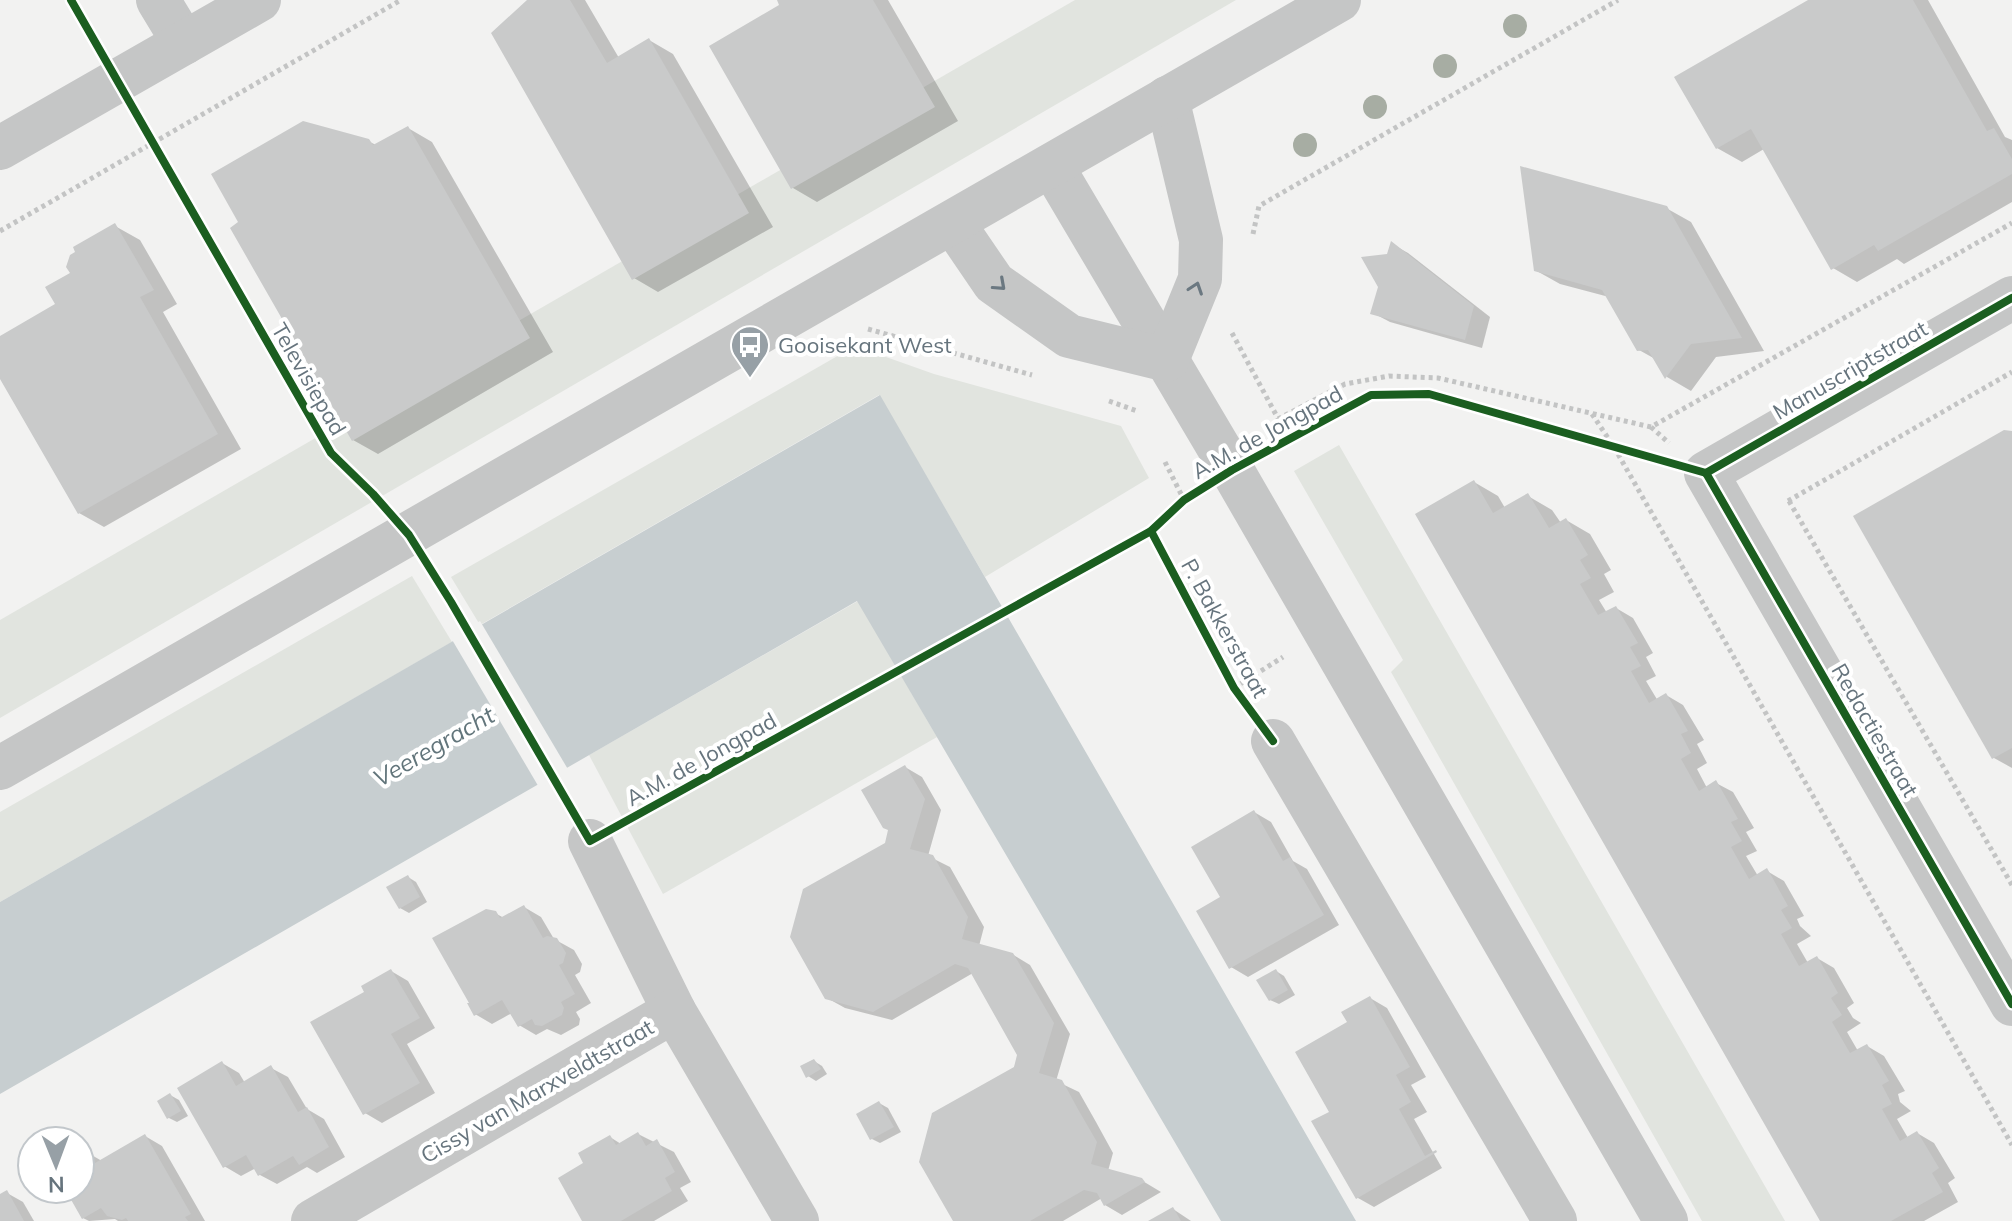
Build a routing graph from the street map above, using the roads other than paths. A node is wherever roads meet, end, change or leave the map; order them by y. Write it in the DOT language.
graph roads {
  1 [pos="158,0"];
  2 [pos="259,0"];
  3 [pos="1339,0"];
  4 [pos="184,43"];
  5 [pos="1167,98"];
  6 [pos="0,148"];
  7 [pos="1052,166"];
  8 [pos="953,223"];
  9 [pos="2012,298"];
  10 [pos="1167,360"];
  11 [pos="1706,473"];
  12 [pos="1273,741"];
  13 [pos="0,768"];
  14 [pos="590,841"];
  15 [pos="2012,1004"];
  16 [pos="674,1011"];
  17 [pos="313,1221"];
  18 [pos="797,1221"];
  19 [pos="1555,1221"];
  20 [pos="1666,1221"];
  1 -- 4 [label="street"];
  2 -- 4 [label="street"];
  3 -- 5 [label="street"];
  4 -- 6 [label="street"];
  5 -- 7 [label="street"];
  10 -- 5 [label="street, one-way"];
  7 -- 8 [label="street"];
  7 -- 10 [label="street"];
  8 -- 10 [label="street, one-way"];
  8 -- 13 [label="street"];
  9 -- 11 [label="street, Manuscriptstraat"];
  10 -- 20 [label="street"];
  11 -- 15 [label="street, Redactiestraat"];
  12 -- 19 [label="street"];
  14 -- 16 [label="street"];
  16 -- 17 [label="street, Cissy van Marxveldtstraat"];
  16 -- 18 [label="street, Cissy van Marxveldtstraat"];
}
